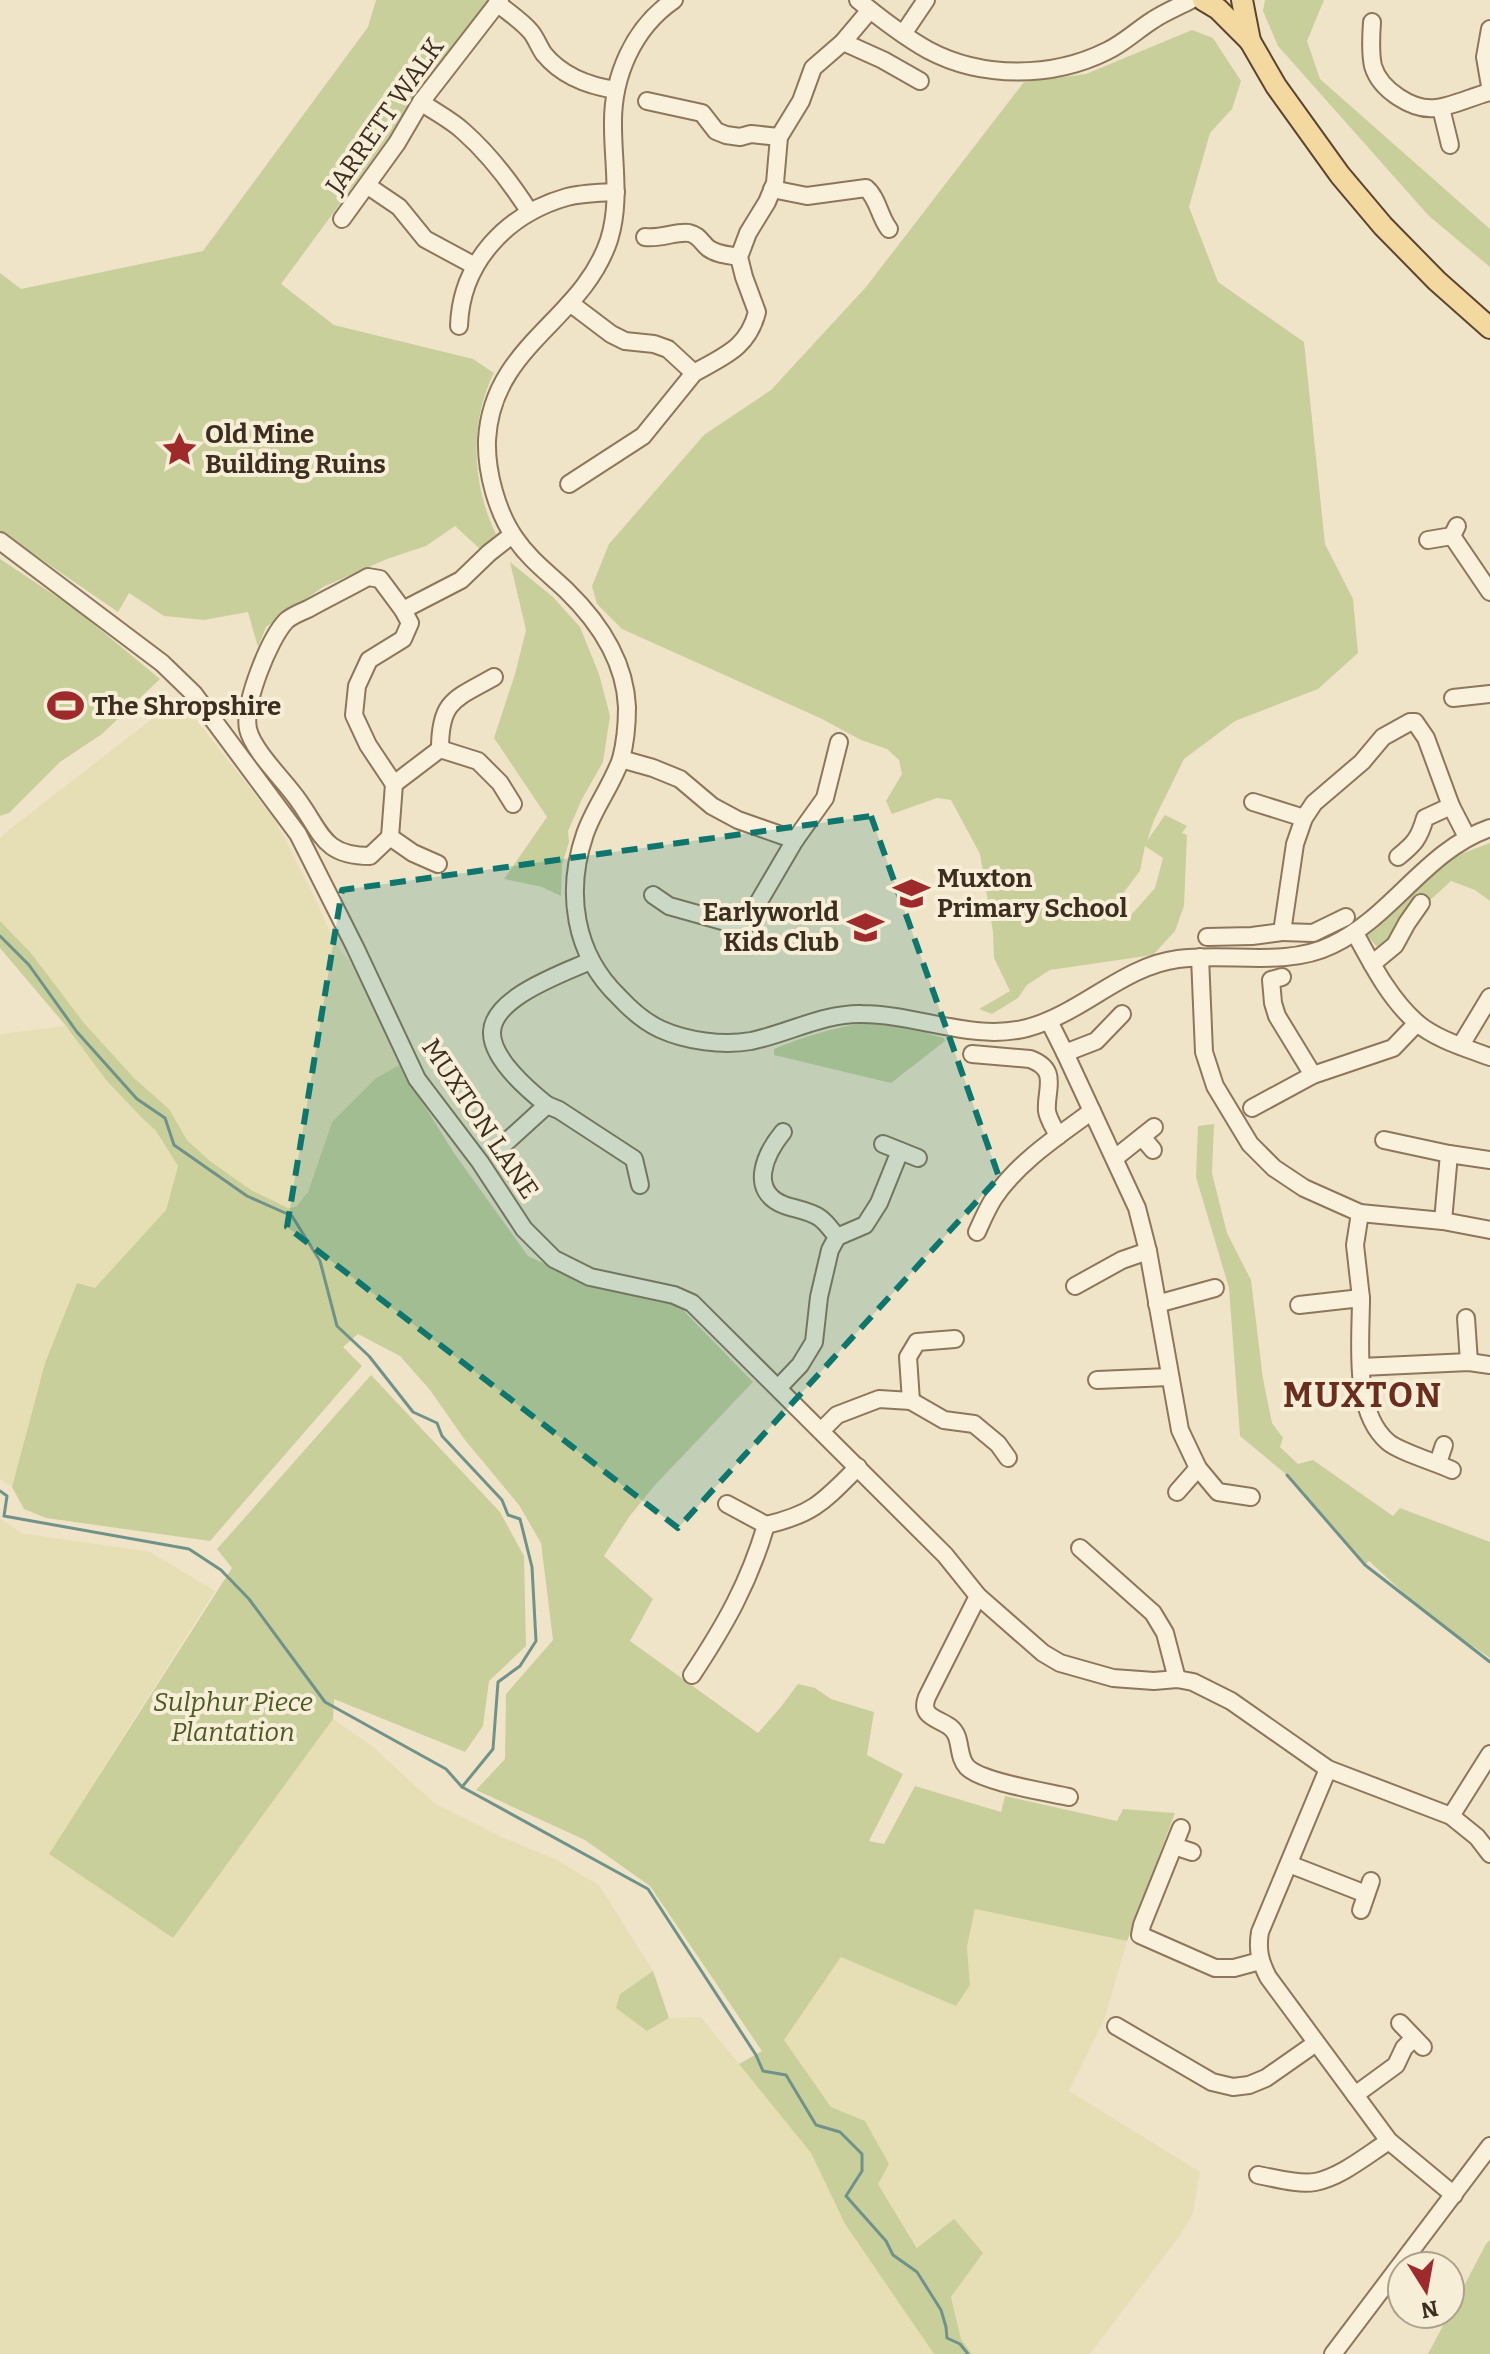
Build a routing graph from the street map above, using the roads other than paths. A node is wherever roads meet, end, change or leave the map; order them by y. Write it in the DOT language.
graph roads {
  1 [pos="674,0"];
  2 [pos="926,0"];
  3 [pos="1161,0"];
  4 [pos="1191,0"];
  5 [pos="1202,0"];
  6 [pos="1218,0"];
  7 [pos="1242,0"];
  8 [pos="498,2"];
  9 [pos="864,5"];
  10 [pos="1154,19"];
  11 [pos="1372,22"];
  12 [pos="1490,29"];
  13 [pos="903,34"];
  14 [pos="1250,41"];
  15 [pos="843,42"];
  16 [pos="920,81"];
  17 [pos="1490,89"];
  18 [pos="616,90"];
  19 [pos="647,101"];
  20 [pos="421,102"];
  21 [pos="1441,108"];
  22 [pos="779,137"];
  23 [pos="1453,137"];
  24 [pos="368,186"];
  25 [pos="772,189"];
  26 [pos="616,192"];
  27 [pos="529,211"];
  28 [pos="342,219"];
  29 [pos="889,229"];
  30 [pos="645,237"];
  31 [pos="739,257"];
  32 [pos="475,266"];
  33 [pos="570,303"];
  34 [pos="459,326"];
  35 [pos="1490,328"];
  36 [pos="694,373"];
  37 [pos="569,484"];
  38 [pos="512,535"];
  39 [pos="1428,540"];
  40 [pos="0,541"];
  41 [pos="1490,592"];
  42 [pos="403,610"];
  43 [pos="494,677"];
  44 [pos="1490,694"];
  45 [pos="1453,698"];
  46 [pos="839,742"];
  47 [pos="440,749"];
  48 [pos="621,759"];
  49 [pos="394,784"];
  50 [pos="1261,800"];
  51 [pos="513,804"];
  52 [pos="1451,806"];
  53 [pos="1304,818"];
  54 [pos="1490,828"];
  55 [pos="390,837"];
  56 [pos="1467,837"];
  57 [pos="795,840"];
  58 [pos="1398,857"];
  59 [pos="438,864"];
  60 [pos="653,895"];
  61 [pos="1421,903"];
  62 [pos="1346,917"];
  63 [pos="1282,932"];
  64 [pos="1355,933"];
  65 [pos="1207,937"];
  66 [pos="1200,957"];
  67 [pos="590,961"];
  68 [pos="1372,964"];
  69 [pos="1271,979"];
  70 [pos="1490,997"];
  71 [pos="1122,1014"];
  72 [pos="1049,1021"];
  73 [pos="1417,1023"];
  74 [pos="1461,1045"];
  75 [pos="1065,1053"];
  76 [pos="1490,1057"];
  77 [pos="982,1059"];
  78 [pos="1313,1075"];
  79 [pos="547,1105"];
  80 [pos="1252,1108"];
  81 [pos="1092,1111"];
  82 [pos="783,1132"];
  83 [pos="1058,1136"];
  84 [pos="1150,1138"];
  85 [pos="1384,1140"];
  86 [pos="883,1144"];
  87 [pos="503,1145"];
  88 [pos="900,1151"];
  89 [pos="1449,1154"];
  90 [pos="918,1158"];
  91 [pos="1115,1158"];
  92 [pos="1490,1160"];
  93 [pos="640,1185"];
  94 [pos="1360,1213"];
  95 [pos="1443,1221"];
  96 [pos="1490,1230"];
  97 [pos="837,1237"];
  98 [pos="977,1237"];
  99 [pos="1148,1251"];
  100 [pos="1081,1276"];
  101 [pos="1215,1288"];
  102 [pos="1361,1298"];
  103 [pos="1157,1304"];
  104 [pos="1299,1305"];
  105 [pos="1466,1318"];
  106 [pos="955,1339"];
  107 [pos="1469,1362"];
  108 [pos="1490,1365"];
  109 [pos="1361,1367"];
  110 [pos="1169,1377"];
  111 [pos="1097,1380"];
  112 [pos="779,1387"];
  113 [pos="911,1401"];
  114 [pos="821,1431"];
  115 [pos="1444,1445"];
  116 [pos="1003,1451"];
  117 [pos="858,1467"];
  118 [pos="1198,1468"];
  119 [pos="1177,1492"];
  120 [pos="1251,1497"];
  121 [pos="727,1504"];
  122 [pos="766,1525"];
  123 [pos="1080,1548"];
  124 [pos="978,1596"];
  125 [pos="691,1643"];
  126 [pos="707,1653"];
  127 [pos="692,1675"];
  128 [pos="1177,1679"];
  129 [pos="1490,1754"];
  130 [pos="1328,1769"];
  131 [pos="1069,1797"];
  132 [pos="1451,1816"];
  133 [pos="1181,1828"];
  134 [pos="1174,1846"];
  135 [pos="1192,1852"];
  136 [pos="1490,1854"];
  137 [pos="1289,1864"];
  138 [pos="1366,1895"];
  139 [pos="1260,1961"];
  140 [pos="1400,2023"];
  141 [pos="1122,2035"];
  142 [pos="1316,2043"];
  143 [pos="1355,2095"];
  144 [pos="1389,2141"];
  145 [pos="1490,2146"];
  146 [pos="1266,2182"];
  147 [pos="1454,2195"];
  148 [pos="1333,2354"];
  1 -- 18 [label="street"];
  2 -- 13 [label="street"];
  3 -- 10 [label="street"];
  4 -- 10 [label="street"];
  5 -- 6 [label="main road"];
  5 -- 14 [label="main road"];
  7 -- 14 [label="main road"];
  8 -- 18 [label="street, JARRETT WALK"];
  8 -- 20 [label="street, JARRETT WALK"];
  9 -- 13 [label="street"];
  9 -- 15 [label="street"];
  10 -- 13 [label="street"];
  11 -- 21 [label="street"];
  12 -- 17 [label="street"];
  14 -- 35 [label="main road"];
  15 -- 16 [label="street"];
  15 -- 22 [label="street"];
  17 -- 21 [label="street"];
  18 -- 26 [label="street"];
  19 -- 22 [label="street"];
  20 -- 24 [label="street, JARRETT WALK"];
  20 -- 27 [label="street"];
  21 -- 23 [label="street"];
  22 -- 25 [label="street"];
  24 -- 28 [label="street, JARRETT WALK"];
  24 -- 32 [label="street"];
  25 -- 29 [label="street"];
  25 -- 31 [label="street"];
  26 -- 27 [label="street"];
  26 -- 33 [label="street"];
  27 -- 32 [label="street"];
  30 -- 31 [label="street"];
  31 -- 36 [label="street"];
  32 -- 34 [label="street"];
  33 -- 36 [label="street"];
  33 -- 38 [label="street"];
  36 -- 37 [label="street"];
  38 -- 42 [label="street"];
  38 -- 48 [label="street"];
  39 -- 41 [label="street"];
  40 -- 112 [label="street, MUXTON LANE"];
  42 -- 49 [label="street"];
  42 -- 55 [label="street"];
  43 -- 47 [label="street"];
  44 -- 45 [label="street"];
  46 -- 57 [label="street"];
  47 -- 49 [label="street"];
  47 -- 51 [label="street"];
  48 -- 57 [label="street"];
  48 -- 67 [label="street"];
  49 -- 55 [label="street"];
  50 -- 53 [label="street"];
  52 -- 53 [label="street"];
  52 -- 56 [label="street"];
  52 -- 58 [label="street"];
  53 -- 63 [label="street"];
  54 -- 56 [label="street"];
  55 -- 59 [label="street"];
  56 -- 64 [label="street"];
  57 -- 60 [label="street"];
  61 -- 68 [label="street"];
  62 -- 63 [label="street"];
  63 -- 65 [label="street"];
  64 -- 66 [label="street"];
  64 -- 68 [label="street"];
  66 -- 72 [label="street"];
  66 -- 94 [label="street"];
  67 -- 72 [label="street"];
  67 -- 79 [label="street"];
  68 -- 73 [label="street"];
  69 -- 78 [label="street"];
  70 -- 74 [label="street"];
  71 -- 75 [label="street"];
  72 -- 75 [label="street"];
  73 -- 74 [label="street"];
  73 -- 78 [label="street"];
  74 -- 76 [label="street"];
  75 -- 81 [label="street"];
  77 -- 83 [label="street"];
  78 -- 80 [label="street"];
  79 -- 87 [label="street"];
  79 -- 93 [label="street"];
  81 -- 83 [label="street"];
  81 -- 91 [label="street"];
  82 -- 97 [label="street"];
  83 -- 98 [label="street"];
  84 -- 91 [label="street"];
  85 -- 89 [label="street"];
  86 -- 88 [label="street"];
  88 -- 90 [label="street"];
  88 -- 97 [label="street"];
  89 -- 92 [label="street"];
  89 -- 95 [label="street"];
  91 -- 99 [label="street"];
  94 -- 95 [label="street"];
  94 -- 102 [label="street"];
  95 -- 96 [label="street"];
  97 -- 112 [label="street"];
  99 -- 100 [label="street"];
  99 -- 103 [label="street"];
  101 -- 103 [label="street"];
  102 -- 104 [label="street"];
  102 -- 109 [label="street"];
  103 -- 110 [label="street"];
  105 -- 107 [label="street"];
  106 -- 113 [label="street"];
  107 -- 108 [label="street"];
  107 -- 109 [label="street"];
  109 -- 115 [label="street"];
  110 -- 111 [label="street"];
  110 -- 118 [label="street"];
  112 -- 114 [label="street, MUXTON LANE"];
  113 -- 114 [label="street"];
  113 -- 116 [label="street"];
  114 -- 117 [label="street, MUXTON LANE"];
  117 -- 122 [label="street"];
  117 -- 124 [label="street, MUXTON LANE"];
  118 -- 119 [label="street"];
  118 -- 120 [label="street"];
  121 -- 122 [label="street"];
  122 -- 126 [label="street"];
  123 -- 128 [label="street"];
  124 -- 128 [label="street, MUXTON LANE"];
  124 -- 131 [label="street"];
  125 -- 126 [label="street"];
  126 -- 127 [label="street"];
  128 -- 130 [label="street, MUXTON LANE"];
  129 -- 132 [label="street"];
  130 -- 132 [label="street, MUXTON LANE"];
  130 -- 137 [label="street"];
  132 -- 136 [label="street, MUXTON LANE"];
  133 -- 134 [label="street"];
  134 -- 135 [label="street"];
  134 -- 139 [label="street"];
  137 -- 138 [label="street"];
  137 -- 139 [label="street"];
  139 -- 142 [label="street"];
  140 -- 143 [label="street"];
  141 -- 142 [label="street"];
  142 -- 143 [label="street"];
  143 -- 144 [label="street"];
  144 -- 146 [label="street"];
  144 -- 147 [label="street"];
  145 -- 147 [label="street"];
  147 -- 148 [label="street"];
}
